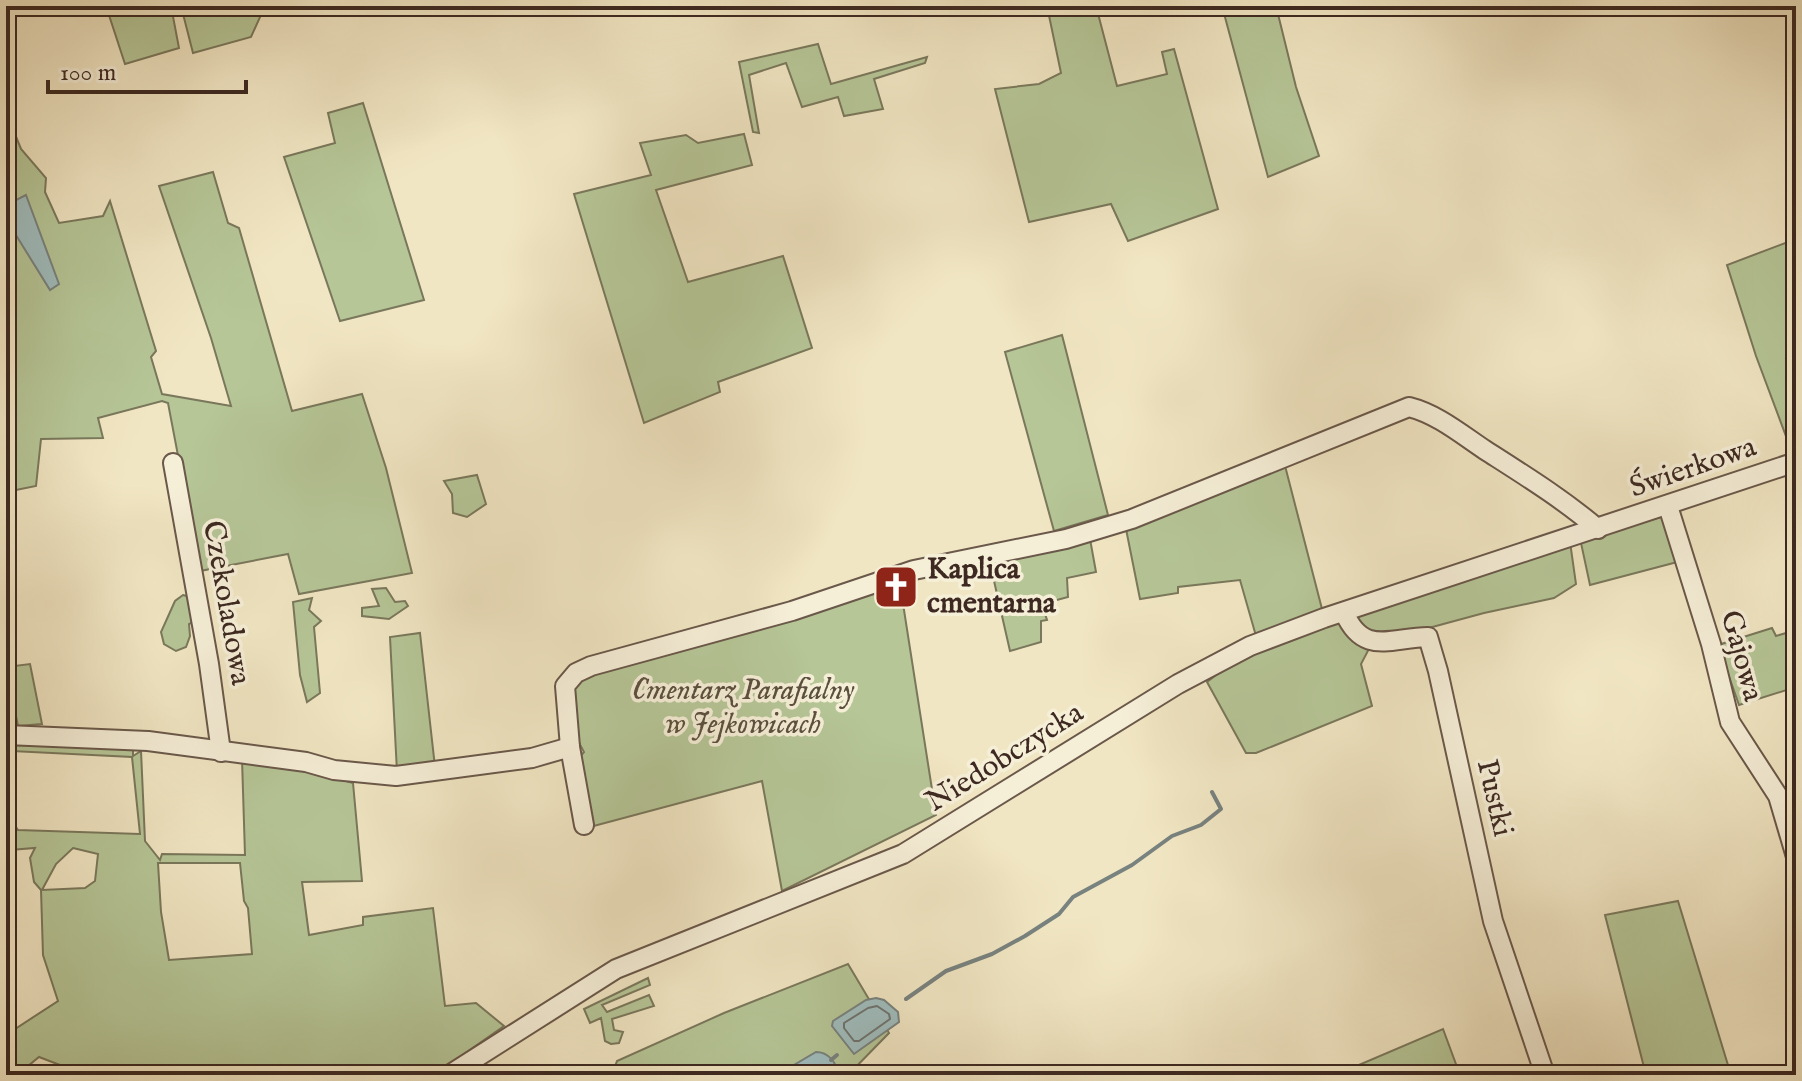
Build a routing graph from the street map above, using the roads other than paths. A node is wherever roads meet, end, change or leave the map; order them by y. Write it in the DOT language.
graph roads {
  1 [pos="1796,462"];
  2 [pos="173,463"];
  3 [pos="1668,506"];
  4 [pos="1603,528"];
  5 [pos="1344,612"];
  6 [pos="6,735"];
  7 [pos="570,747"];
  8 [pos="221,752"];
  9 [pos="1787,795"];
  10 [pos="584,825"];
  11 [pos="1796,857"];
  12 [pos="1537,1071"];
  13 [pos="449,1075"];
  1 -- 3 [label="street, Świerkowa"];
  2 -- 8 [label="street, Czekoladowa"];
  3 -- 4 [label="street, Świerkowa"];
  3 -- 9 [label="street, Gajowa"];
  4 -- 5 [label="street, Niedobczycka"];
  4 -- 7 [label="street"];
  5 -- 12 [label="street, Pustki"];
  5 -- 13 [label="street, Niedobczycka"];
  6 -- 8 [label="street"];
  7 -- 8 [label="street"];
  7 -- 10 [label="street"];
  9 -- 11 [label="street, Gajowa"];
}
